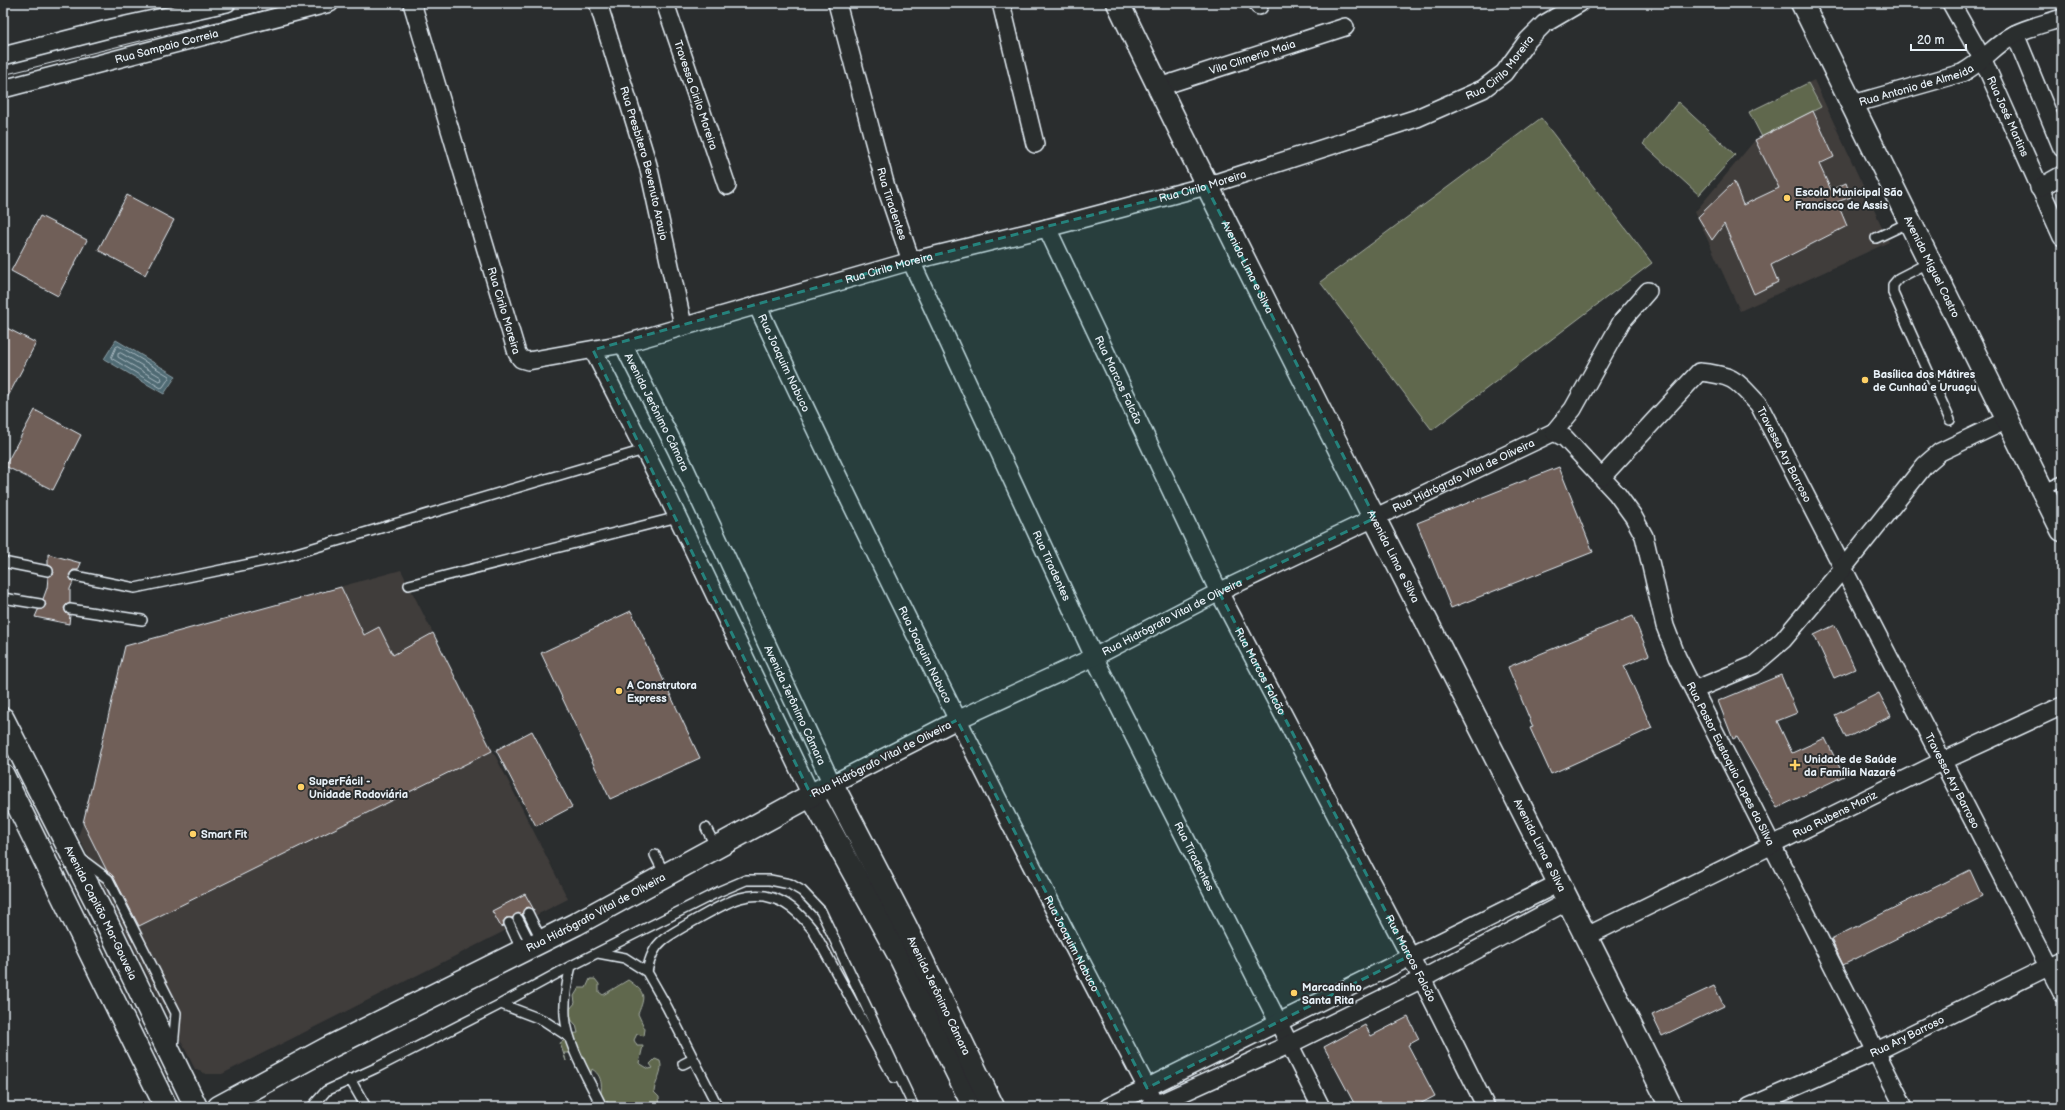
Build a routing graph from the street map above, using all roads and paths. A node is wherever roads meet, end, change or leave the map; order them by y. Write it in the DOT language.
graph roads {
  1 [pos="227,3"];
  2 [pos="330,3"];
  3 [pos="412,3"];
  4 [pos="598,3"];
  5 [pos="665,3"];
  6 [pos="837,3"];
  7 [pos="1001,3"];
  8 [pos="1118,3"];
  9 [pos="1580,3"];
  10 [pos="1802,3"];
  11 [pos="1951,3"];
  12 [pos="2062,18"];
  13 [pos="1345,27"];
  14 [pos="2015,34"];
  15 [pos="3,56"];
  16 [pos="1983,60"];
  17 [pos="1159,87"];
  18 [pos="3,89"];
  19 [pos="1853,104"];
  20 [pos="1035,144"];
  21 [pos="2062,148"];
  22 [pos="2062,175"];
  23 [pos="727,186"];
  24 [pos="1206,186"];
  25 [pos="2039,188"];
  26 [pos="1910,222"];
  27 [pos="1048,228"];
  28 [pos="2062,237"];
  29 [pos="1876,238"];
  30 [pos="911,261"];
  31 [pos="1930,262"];
  32 [pos="1648,291"];
  33 [pos="757,305"];
  34 [pos="683,325"];
  35 [pos="623,344"];
  36 [pos="593,350"];
  37 [pos="1950,420"];
  38 [pos="2007,420"];
  39 [pos="1554,432"];
  40 [pos="644,450"];
  41 [pos="1602,477"];
  42 [pos="2052,486"];
  43 [pos="678,517"];
  44 [pos="1375,518"];
  45 [pos="2062,530"];
  46 [pos="3,562"];
  47 [pos="1844,567"];
  48 [pos="48,571"];
  49 [pos="75,576"];
  50 [pos="409,585"];
  51 [pos="1219,592"];
  52 [pos="3,598"];
  53 [pos="40,604"];
  54 [pos="70,609"];
  55 [pos="142,620"];
  56 [pos="1094,657"];
  57 [pos="1694,690"];
  58 [pos="2062,706"];
  59 [pos="957,720"];
  60 [pos="4,725"];
  61 [pos="1942,761"];
  62 [pos="3,775"];
  63 [pos="832,784"];
  64 [pos="811,795"];
  65 [pos="1773,845"];
  66 [pos="69,850"];
  67 [pos="655,855"];
  68 [pos="666,875"];
  69 [pos="1564,892"];
  70 [pos="528,913"];
  71 [pos="518,918"];
  72 [pos="508,923"];
  73 [pos="1587,936"];
  74 [pos="532,946"];
  75 [pos="598,953"];
  76 [pos="1409,956"];
  77 [pos="2056,963"];
  78 [pos="571,966"];
  79 [pos="647,972"];
  80 [pos="1422,979"];
  81 [pos="2062,993"];
  82 [pos="501,1004"];
  83 [pos="1277,1022"];
  84 [pos="569,1037"];
  85 [pos="1288,1045"];
  86 [pos="1877,1051"];
  87 [pos="173,1059"];
  88 [pos="693,1059"];
  89 [pos="683,1064"];
  90 [pos="350,1079"];
  91 [pos="1147,1088"];
  92 [pos="1155,1106"];
  93 [pos="166,1107"];
  94 [pos="196,1107"];
  95 [pos="219,1107"];
  96 [pos="312,1107"];
  97 [pos="366,1107"];
  98 [pos="602,1107"];
  99 [pos="718,1107"];
  100 [pos="910,1107"];
  101 [pos="914,1107"];
  102 [pos="974,1107"];
  103 [pos="993,1107"];
  104 [pos="1108,1107"];
  105 [pos="1321,1107"];
  106 [pos="1486,1107"];
  107 [pos="1671,1107"];
  108 [pos="1749,1107"];
  109 [pos="1904,1107"];
  1 -- 15 [label="street"];
  2 -- 18 [label="street, Rua Sampaio Correia"];
  3 -- 36 [label="street, Rua Cirilo Moreira"];
  4 -- 34 [label="street, Rua Presbitero Bevenuto Araujo"];
  5 -- 23 [label="street, Travessa Cirilo Moreira"];
  6 -- 30 [label="street, Rua Tiradentes"];
  7 -- 20 [label="street"];
  8 -- 17 [label="main road, Avenida Lima e Silva"];
  9 -- 24 [label="street, Rua Cirilo Moreira"];
  10 -- 19 [label="main road, Avenida Miguel Castro"];
  11 -- 16 [label="street, Rua José Martins"];
  12 -- 14 [label="street, Rua Antonio de Almeida"];
  13 -- 17 [label="street, Vila Climerio Maia"];
  14 -- 16 [label="street, Rua Antonio de Almeida"];
  14 -- 21 [label="street"];
  16 -- 19 [label="street, Rua Antonio de Almeida"];
  16 -- 25 [label="street, Rua José Martins"];
  17 -- 24 [label="main road, Avenida Lima e Silva"];
  19 -- 26 [label="main road, Avenida Miguel Castro"];
  22 -- 25 [label="street"];
  24 -- 27 [label="street, Rua Cirilo Moreira"];
  24 -- 44 [label="main road, Avenida Lima e Silva"];
  25 -- 28 [label="street, Rua José Martins"];
  26 -- 29 [label="lane"];
  26 -- 31 [label="main road, Avenida Miguel Castro"];
  27 -- 30 [label="street, Rua Cirilo Moreira"];
  27 -- 51 [label="street, Rua Marcos Falcão"];
  30 -- 33 [label="street, Rua Cirilo Moreira"];
  30 -- 56 [label="street, Rua Tiradentes"];
  31 -- 37 [label="lane"];
  31 -- 38 [label="main road, Avenida Miguel Castro"];
  32 -- 39 [label="street"];
  33 -- 34 [label="street, Rua Cirilo Moreira"];
  33 -- 59 [label="street, Rua Joaquim Nabuco"];
  34 -- 35 [label="street, Rua Cirilo Moreira"];
  35 -- 36 [label="street, Rua Cirilo Moreira"];
  35 -- 63 [label="street, Avenida Jerônimo Câmara"];
  36 -- 40 [label="street, Avenida Jerônimo Câmara"];
  38 -- 42 [label="main road, Avenida Miguel Castro"];
  38 -- 47 [label="street"];
  39 -- 41 [label="street, Rua Pastor Eustaquio Lopes da Silva"];
  39 -- 44 [label="street, Rua Hidrógrafo Vital de Oliveira"];
  40 -- 43 [label="street, Avenida Jerônimo Câmara"];
  40 -- 49 [label="lane"];
  41 -- 47 [label="street, Travessa Ary Barroso"];
  41 -- 57 [label="street, Rua Pastor Eustaquio Lopes da Silva"];
  42 -- 45 [label="main road, Avenida Miguel Castro"];
  43 -- 50 [label="lane"];
  43 -- 64 [label="street, Avenida Jerônimo Câmara"];
  44 -- 51 [label="street, Rua Hidrógrafo Vital de Oliveira"];
  44 -- 69 [label="main road, Avenida Lima e Silva"];
  46 -- 48 [label="lane"];
  47 -- 57 [label="street"];
  47 -- 61 [label="street, Travessa Ary Barroso"];
  51 -- 56 [label="street, Rua Hidrógrafo Vital de Oliveira"];
  51 -- 76 [label="street, Rua Marcos Falcão"];
  52 -- 53 [label="lane"];
  54 -- 55 [label="lane"];
  56 -- 59 [label="street, Rua Hidrógrafo Vital de Oliveira"];
  56 -- 83 [label="street, Rua Tiradentes"];
  57 -- 65 [label="street, Rua Pastor Eustaquio Lopes da Silva"];
  58 -- 61 [label="street, Rua Rubens Mariz"];
  59 -- 63 [label="street, Rua Hidrógrafo Vital de Oliveira"];
  59 -- 91 [label="street, Rua Joaquim Nabuco"];
  60 -- 66 [label="main road, Avenida Capitão Mor-Gouveia"];
  61 -- 65 [label="street, Rua Rubens Mariz"];
  61 -- 77 [label="street, Travessa Ary Barroso"];
  62 -- 93 [label="main road"];
  63 -- 64 [label="main road, Rua Hidrógrafo Vital de Oliveira"];
  63 -- 103 [label="main road, Avenida Jerônimo Câmara"];
  64 -- 68 [label="main road, Rua Hidrógrafo Vital de Oliveira"];
  64 -- 102 [label="main road, Avenida Jerônimo Câmara"];
  65 -- 73 [label="street, Rua Rubens Mariz"];
  65 -- 86 [label="street, Rua Pastor Eustaquio Lopes da Silva"];
  66 -- 87 [label="main road, Avenida Capitão Mor-Gouveia"];
  66 -- 87 [label="lane"];
  67 -- 68 [label="lane"];
  68 -- 74 [label="main road, Rua Hidrógrafo Vital de Oliveira"];
  69 -- 73 [label="main road, Avenida Lima e Silva"];
  69 -- 76 [label="street"];
  69 -- 80 [label="street"];
  70 -- 74 [label="lane"];
  71 -- 74 [label="lane"];
  72 -- 74 [label="lane"];
  73 -- 107 [label="main road, Avenida Lima e Silva"];
  74 -- 95 [label="main road, Rua Hidrógrafo Vital de Oliveira"];
  75 -- 78 [label="lane"];
  75 -- 79 [label="lane"];
  75 -- 101 [label="lane"];
  76 -- 80 [label="street, Rua Marcos Falcão"];
  76 -- 83 [label="street"];
  77 -- 81 [label="street, Travessa Ary Barroso"];
  77 -- 86 [label="street, Rua Ary Barroso"];
  78 -- 82 [label="lane"];
  78 -- 84 [label="lane"];
  79 -- 88 [label="lane"];
  79 -- 100 [label="lane"];
  80 -- 85 [label="street"];
  80 -- 106 [label="street, Rua Marcos Falcão"];
  82 -- 84 [label="lane"];
  82 -- 90 [label="lane"];
  83 -- 85 [label="street, Rua Tiradentes"];
  83 -- 91 [label="street"];
  84 -- 98 [label="lane"];
  85 -- 92 [label="street"];
  85 -- 105 [label="street, Rua Tiradentes"];
  86 -- 108 [label="street, Rua Ary Barroso"];
  86 -- 109 [label="street, Rua Pastor Eustaquio Lopes da Silva"];
  87 -- 94 [label="main road, Avenida Capitão Mor-Gouveia"];
  88 -- 89 [label="lane"];
  88 -- 99 [label="lane"];
  90 -- 96 [label="lane"];
  90 -- 97 [label="lane"];
  91 -- 92 [label="street, Rua Joaquim Nabuco"];
  91 -- 104 [label="street"];
}
